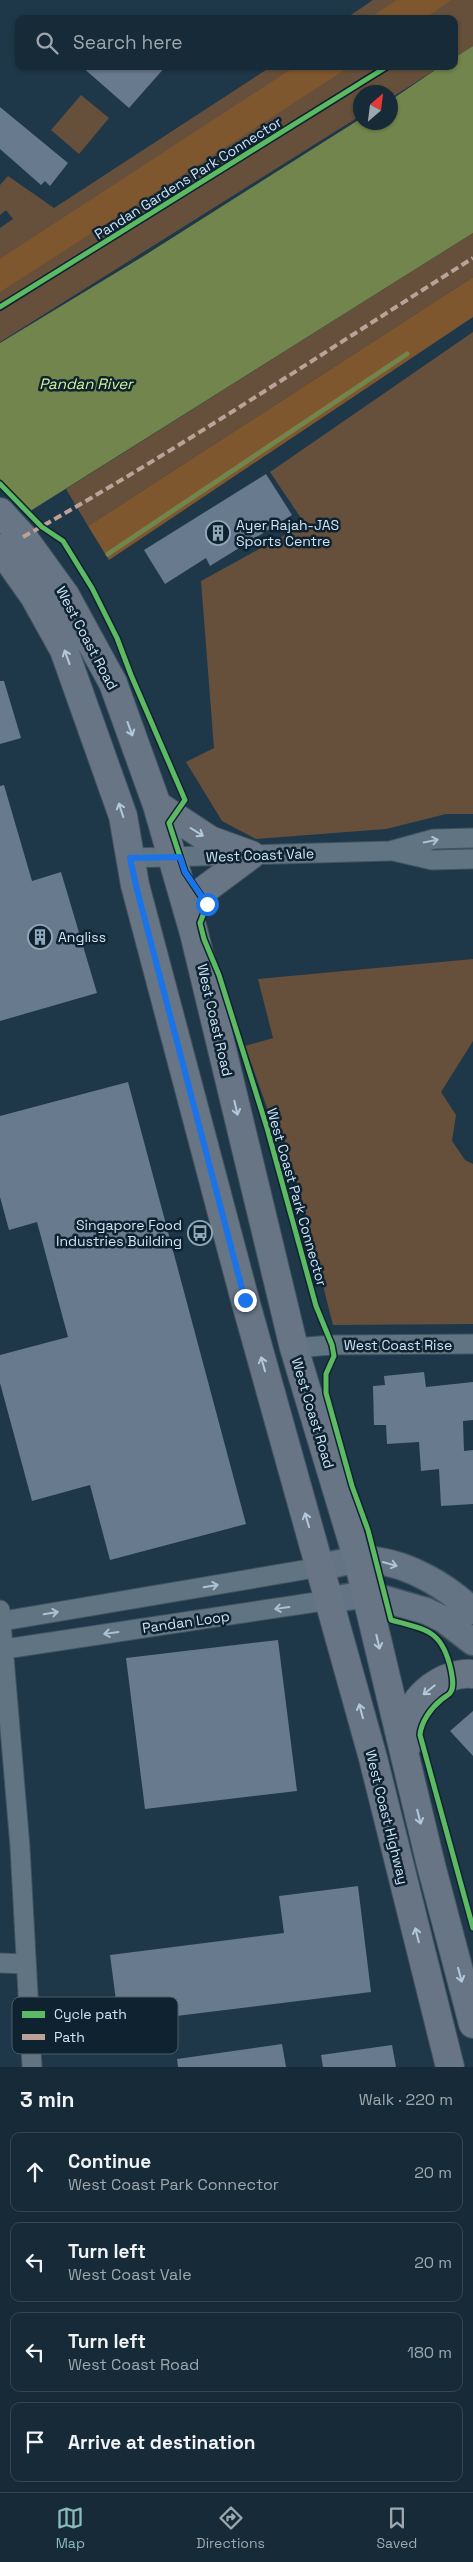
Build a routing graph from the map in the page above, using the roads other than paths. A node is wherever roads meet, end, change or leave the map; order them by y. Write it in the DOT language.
graph roads {
  1 [pos="5,530"];
  2 [pos="157,805"];
  3 [pos="473,838"];
  4 [pos="390,851"];
  5 [pos="251,855"];
  6 [pos="173,857"];
  7 [pos="130,858"];
  8 [pos="473,859"];
  9 [pos="187,907"];
  10 [pos="473,1344"];
  11 [pos="294,1348"];
  12 [pos="358,1560"];
  13 [pos="321,1567"];
  14 [pos="366,1594"];
  15 [pos="330,1600"];
  16 [pos="473,1611"];
  17 [pos="1,1615"];
  18 [pos="473,1642"];
  19 [pos="5,1649"];
  20 [pos="473,1674"];
  21 [pos="408,1770"];
  22 [pos="0,1963"];
  23 [pos="26,1964"];
  24 [pos="28,1997"];
  25 [pos="473,2024"];
  26 [pos="31,2054"];
  27 [pos="32,2067"];
  28 [pos="450,2067"];
  1 -- 2 [label="main road, West Coast Road, one-way"];
  7 -- 1 [label="main road, West Coast Road, one-way"];
  2 -- 5 [label="main road, one-way"];
  2 -- 6 [label="main road, West Coast Road"];
  4 -- 3 [label="street, West Coast Vale, one-way"];
  4 -- 5 [label="street, West Coast Vale"];
  4 -- 8 [label="street, West Coast Vale"];
  5 -- 6 [label="street, West Coast Vale"];
  5 -- 9 [label="main road"];
  6 -- 7 [label="street, West Coast Vale"];
  6 -- 9 [label="main road, West Coast Road"];
  13 -- 7 [label="main road, West Coast Road, one-way"];
  9 -- 11 [label="main road, West Coast Road, one-way"];
  10 -- 11 [label="street, West Coast Rise"];
  11 -- 12 [label="main road, West Coast Road"];
  12 -- 13 [label="street"];
  12 -- 14 [label="main road"];
  12 -- 16 [label="street, one-way"];
  13 -- 15 [label="main road, West Coast Highway"];
  17 -- 13 [label="street, one-way"];
  14 -- 15 [label="street, Pandan Loop"];
  14 -- 18 [label="street"];
  14 -- 21 [label="main road, one-way"];
  15 -- 19 [label="street, Pandan Loop, one-way"];
  28 -- 15 [label="main road, West Coast Highway, one-way"];
  17 -- 19 [label="street"];
  19 -- 23 [label="street"];
  20 -- 21 [label="main road, one-way"];
  21 -- 25 [label="main road, one-way"];
  22 -- 23 [label="street"];
  23 -- 24 [label="street"];
  26 -- 27 [label="street"];
}
